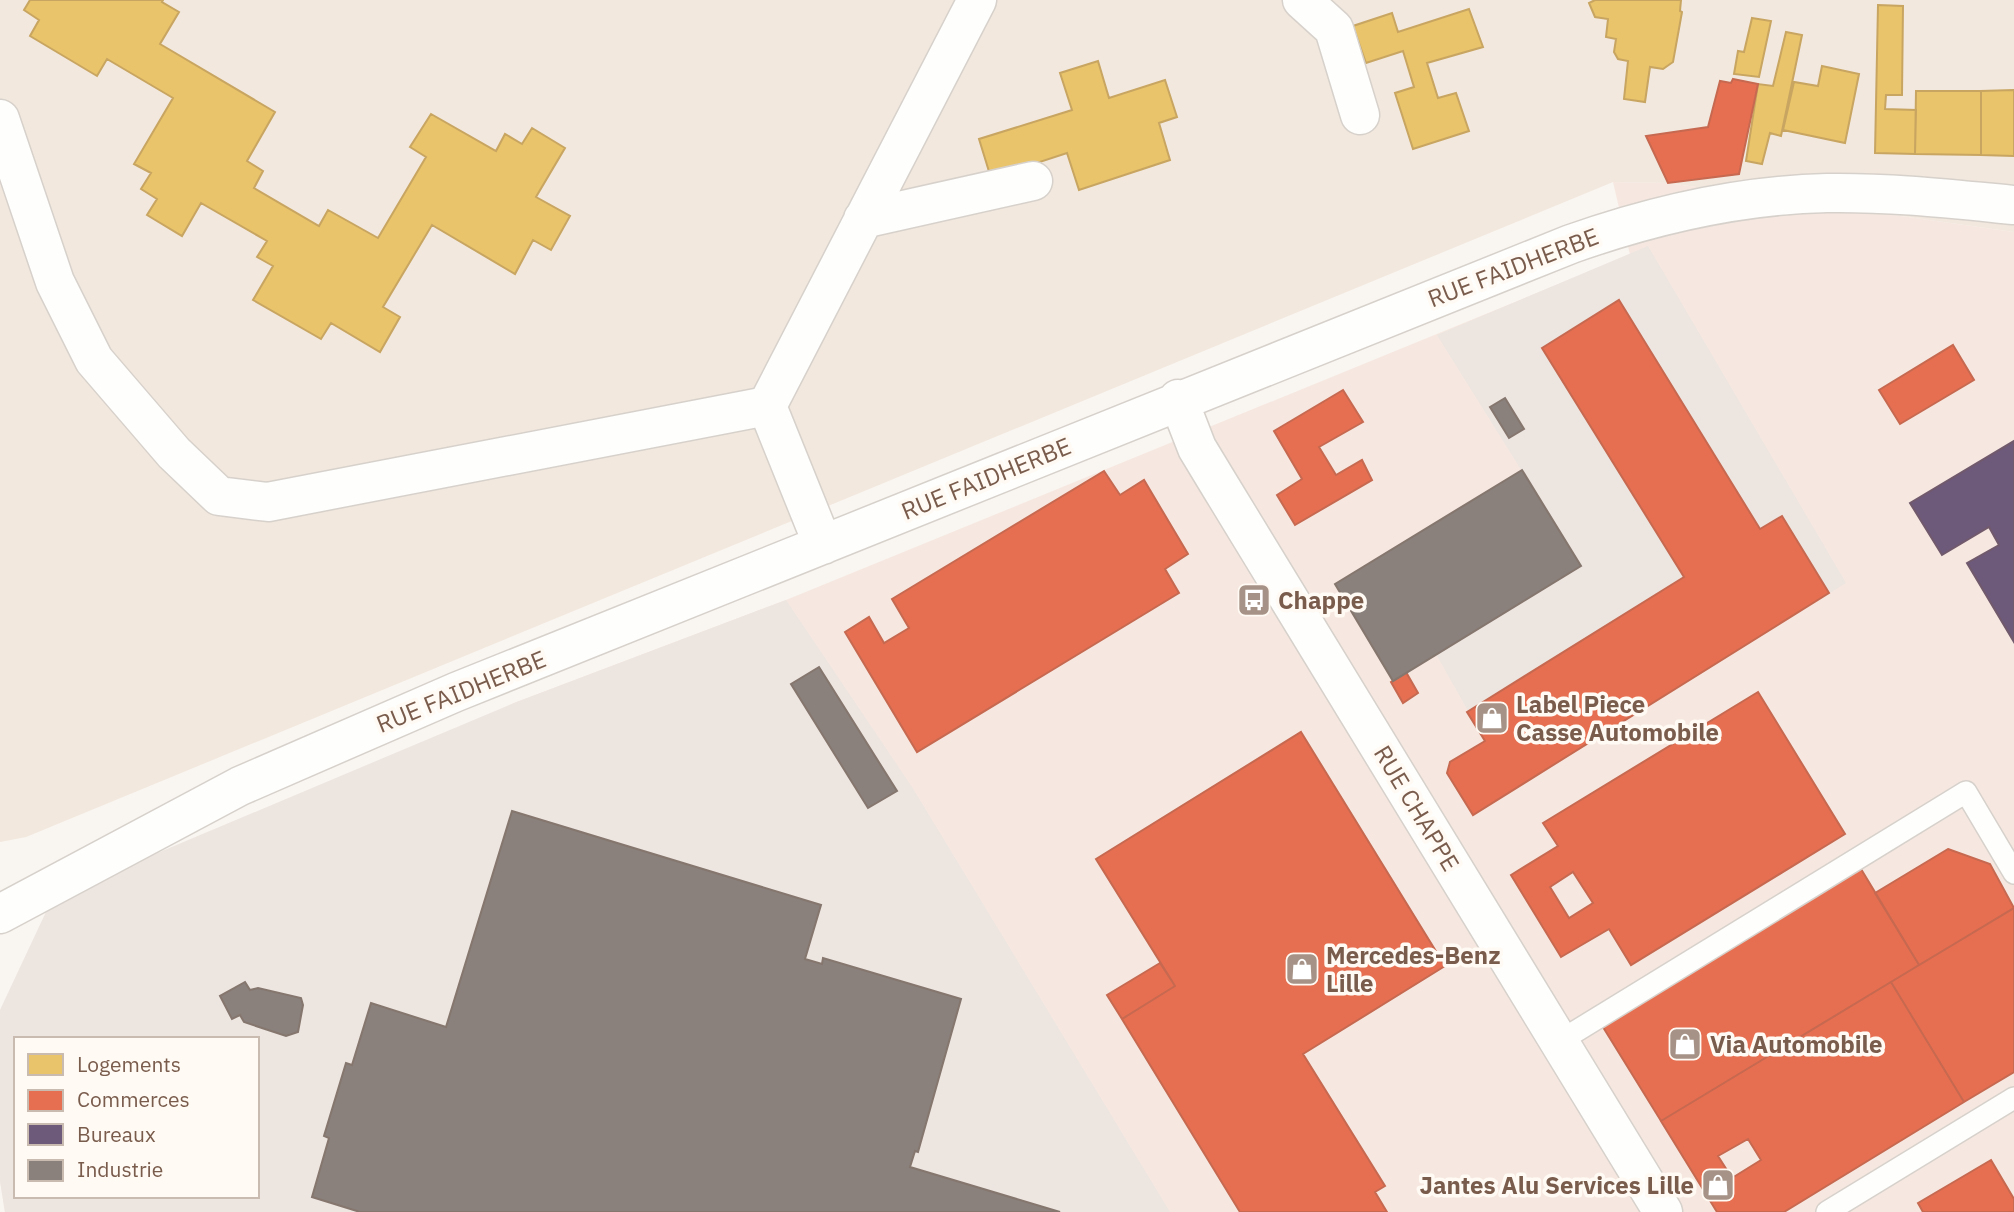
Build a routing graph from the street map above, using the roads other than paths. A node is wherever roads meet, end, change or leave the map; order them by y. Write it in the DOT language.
graph roads {
  1 [pos="977,0"];
  2 [pos="1302,0"];
  3 [pos="1360,115"];
  4 [pos="0,119"];
  5 [pos="1033,181"];
  6 [pos="2014,205"];
  7 [pos="863,219"];
  8 [pos="1178,399"];
  9 [pos="767,406"];
  10 [pos="822,545"];
  11 [pos="2014,873"];
  12 [pos="0,914"];
  13 [pos="1560,1041"];
  14 [pos="2014,1098"];
  15 [pos="1663,1212"];
  16 [pos="1827,1212"];
  1 -- 7 [label="street"];
  2 -- 3 [label="street"];
  4 -- 9 [label="street"];
  5 -- 7 [label="street"];
  6 -- 8 [label="street, RUE FAIDHERBE"];
  7 -- 9 [label="street"];
  8 -- 10 [label="street, RUE FAIDHERBE"];
  8 -- 13 [label="street, RUE CHAPPE"];
  9 -- 10 [label="street"];
  10 -- 12 [label="street, RUE FAIDHERBE"];
  11 -- 13 [label="lane"];
  13 -- 15 [label="street, RUE CHAPPE"];
  14 -- 16 [label="lane"];
}
